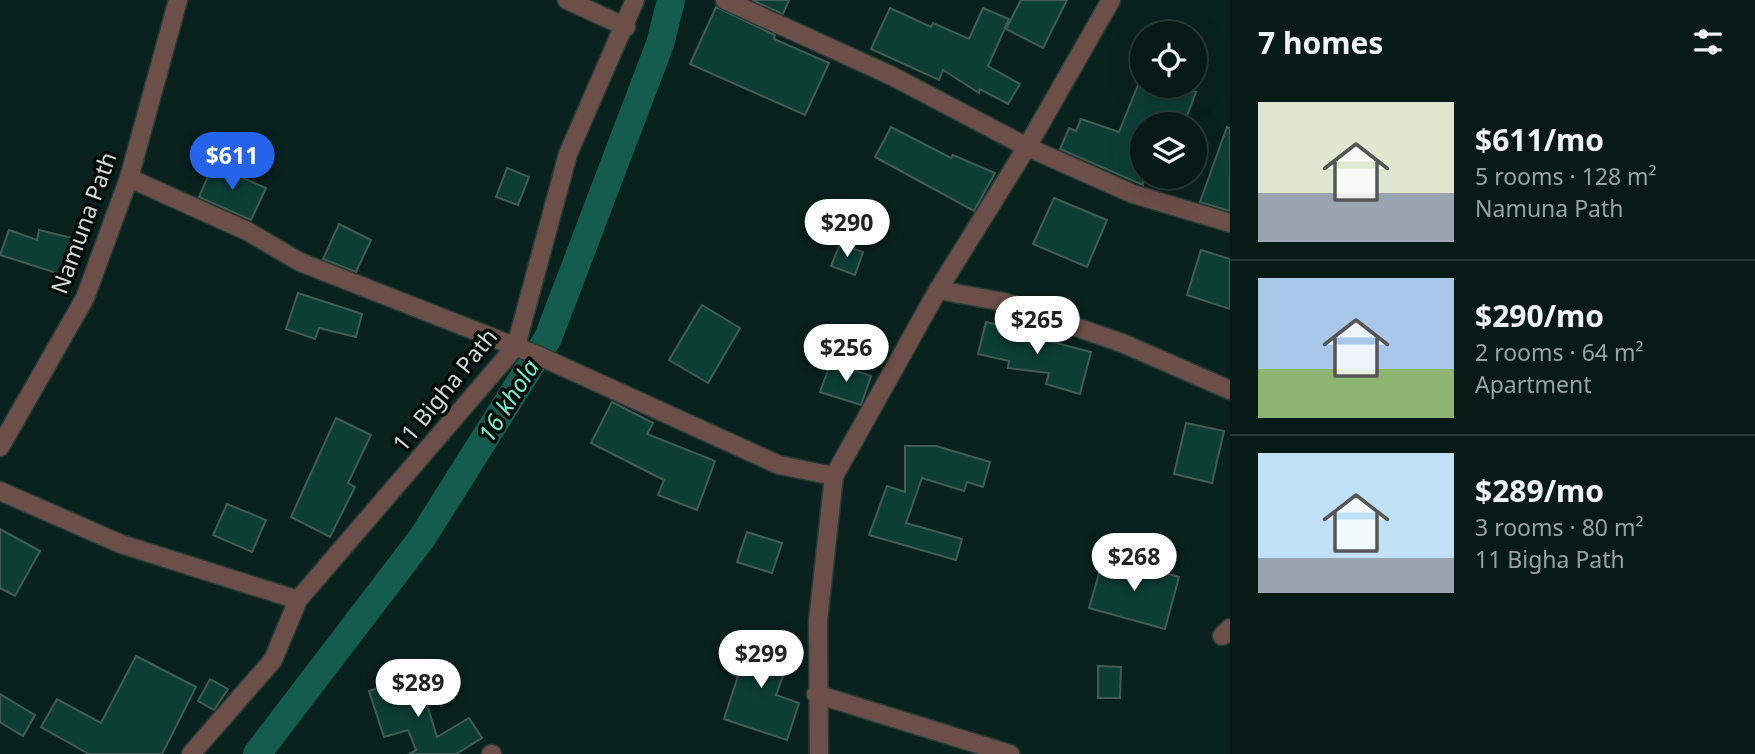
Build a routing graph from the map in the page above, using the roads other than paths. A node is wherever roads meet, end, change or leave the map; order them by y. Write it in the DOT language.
graph roads {
  1 [pos="178,0"];
  2 [pos="567,0"];
  3 [pos="635,0"];
  4 [pos="725,0"];
  5 [pos="1111,0"];
  6 [pos="625,27"];
  7 [pos="1027,147"];
  8 [pos="129,178"];
  9 [pos="1230,223"];
  10 [pos="938,290"];
  11 [pos="516,346"];
  12 [pos="1230,390"];
  13 [pos="0,447"];
  14 [pos="834,476"];
  15 [pos="0,491"];
  16 [pos="298,600"];
  17 [pos="817,694"];
  18 [pos="191,754"];
  19 [pos="819,754"];
  20 [pos="1010,754"];
  1 -- 8 [label="street, Namuna Path"];
  2 -- 6 [label="street"];
  3 -- 6 [label="street, 11 Bigha Path"];
  4 -- 7 [label="street"];
  5 -- 7 [label="street"];
  6 -- 11 [label="street, 11 Bigha Path"];
  7 -- 9 [label="street"];
  7 -- 10 [label="street"];
  8 -- 11 [label="street"];
  8 -- 13 [label="street, Namuna Path"];
  10 -- 12 [label="street"];
  10 -- 14 [label="street"];
  11 -- 14 [label="street"];
  11 -- 16 [label="street, 11 Bigha Path"];
  14 -- 17 [label="street"];
  15 -- 16 [label="street"];
  16 -- 18 [label="street, 11 Bigha Path"];
  17 -- 19 [label="street"];
  17 -- 20 [label="street"];
}
